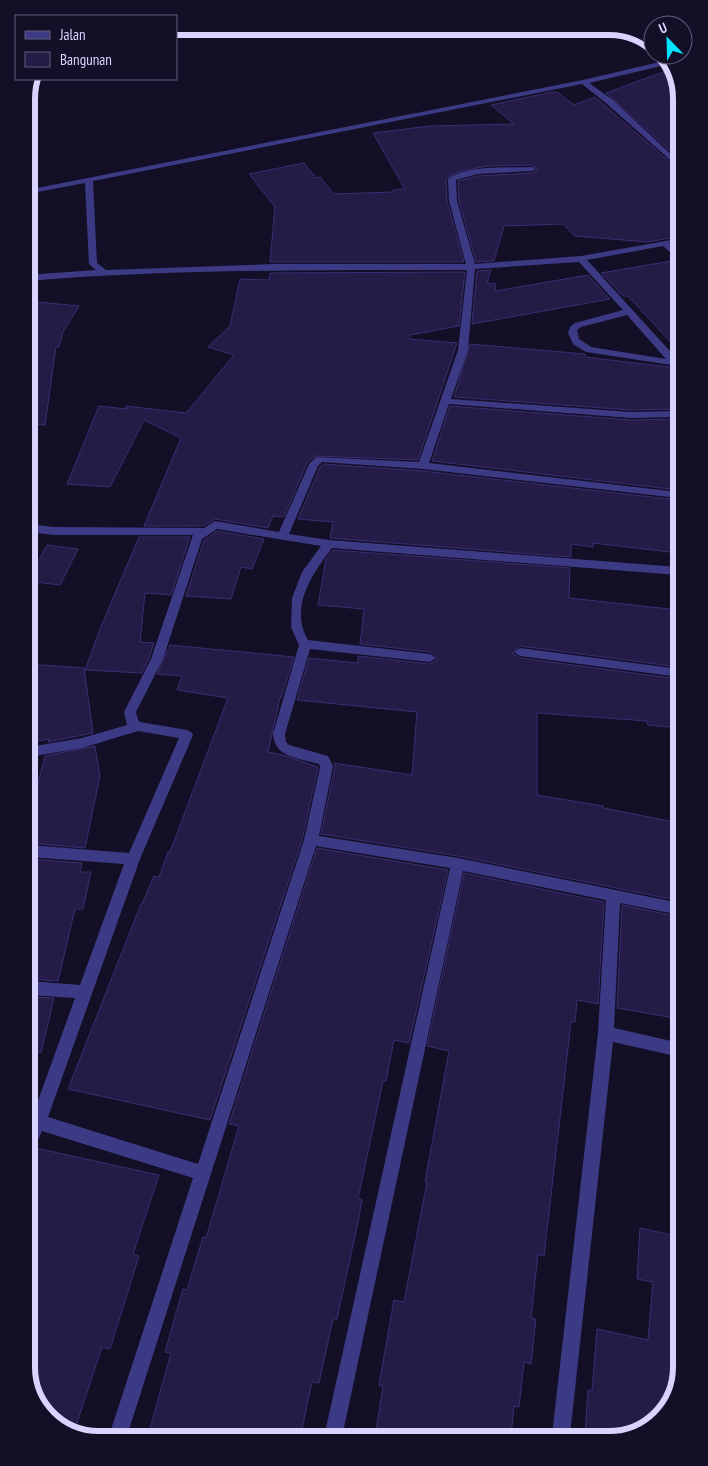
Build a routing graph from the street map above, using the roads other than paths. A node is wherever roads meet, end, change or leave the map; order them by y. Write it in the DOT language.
graph roads {
  1 [pos="656,65"];
  2 [pos="583,82"];
  3 [pos="673,160"];
  4 [pos="532,169"];
  5 [pos="89,180"];
  6 [pos="35,190"];
  7 [pos="673,241"];
  8 [pos="665,243"];
  9 [pos="673,251"];
  10 [pos="581,259"];
  11 [pos="470,267"];
  12 [pos="104,272"];
  13 [pos="35,277"];
  14 [pos="628,312"];
  15 [pos="673,361"];
  16 [pos="673,364"];
  17 [pos="445,401"];
  18 [pos="673,414"];
  19 [pos="423,466"];
  20 [pos="673,494"];
  21 [pos="35,529"];
  22 [pos="203,531"];
  23 [pos="283,535"];
  24 [pos="329,544"];
  25 [pos="673,572"];
  26 [pos="305,645"];
  27 [pos="520,652"];
  28 [pos="430,658"];
  29 [pos="673,671"];
  30 [pos="138,726"];
  31 [pos="35,751"];
  32 [pos="311,840"];
  33 [pos="35,851"];
  34 [pos="132,859"];
  35 [pos="458,864"];
  36 [pos="613,897"];
  37 [pos="673,908"];
  38 [pos="35,988"];
  39 [pos="85,992"];
  40 [pos="606,1033"];
  41 [pos="673,1048"];
  42 [pos="35,1126"];
  43 [pos="35,1129"];
  44 [pos="202,1173"];
  45 [pos="120,1431"];
  46 [pos="334,1431"];
  47 [pos="561,1431"];
  1 -- 2 [label="street"];
  2 -- 3 [label="street"];
  2 -- 5 [label="street"];
  4 -- 11 [label="street"];
  5 -- 6 [label="street"];
  5 -- 12 [label="street"];
  7 -- 8 [label="street"];
  8 -- 9 [label="street"];
  8 -- 10 [label="street"];
  10 -- 11 [label="street"];
  10 -- 14 [label="street"];
  11 -- 12 [label="street"];
  11 -- 17 [label="street"];
  12 -- 13 [label="street"];
  14 -- 15 [label="street"];
  14 -- 16 [label="street"];
  17 -- 18 [label="street"];
  17 -- 19 [label="street"];
  19 -- 20 [label="street"];
  19 -- 23 [label="street"];
  21 -- 22 [label="street"];
  22 -- 23 [label="street"];
  22 -- 30 [label="street"];
  23 -- 24 [label="street"];
  24 -- 25 [label="street"];
  24 -- 26 [label="street"];
  26 -- 28 [label="street"];
  26 -- 32 [label="street"];
  27 -- 29 [label="street"];
  30 -- 31 [label="street"];
  30 -- 34 [label="street"];
  32 -- 35 [label="street"];
  32 -- 44 [label="street"];
  33 -- 34 [label="street"];
  34 -- 39 [label="street"];
  35 -- 36 [label="street"];
  35 -- 46 [label="street"];
  36 -- 37 [label="street"];
  36 -- 40 [label="street"];
  38 -- 39 [label="street"];
  39 -- 42 [label="street"];
  40 -- 41 [label="street"];
  40 -- 47 [label="street"];
  43 -- 44 [label="street"];
  44 -- 45 [label="street"];
}
